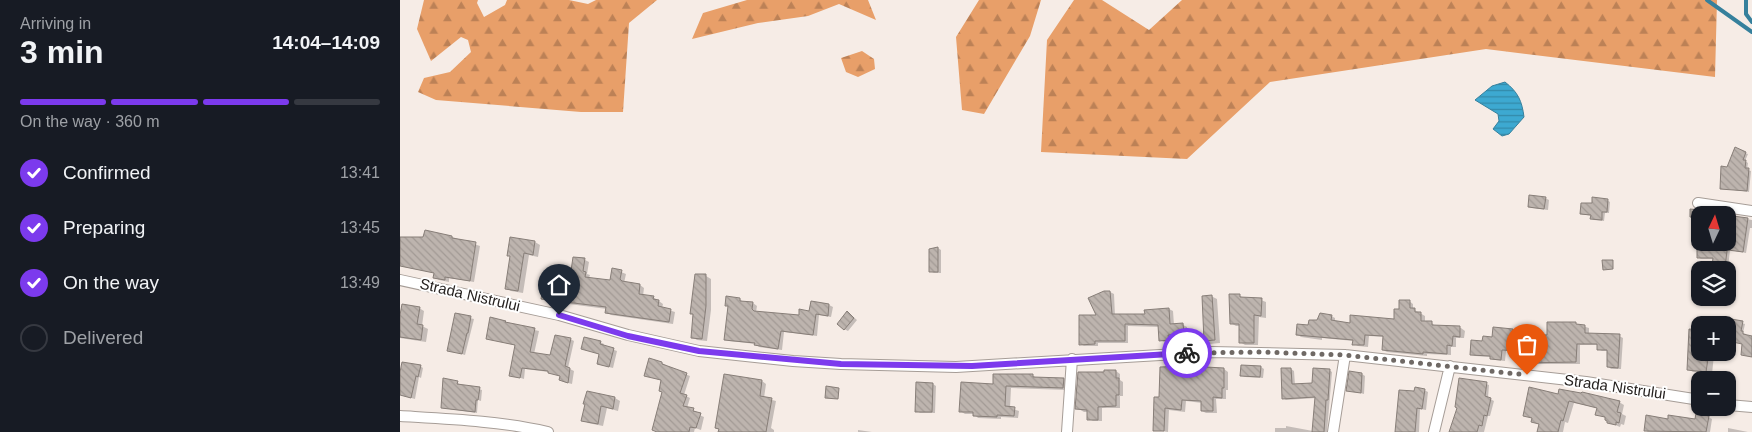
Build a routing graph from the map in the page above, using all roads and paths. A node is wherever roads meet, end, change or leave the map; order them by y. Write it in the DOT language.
graph roads {
  1 [pos="1698,203"];
  2 [pos="1752,211"];
  3 [pos="400,280"];
  4 [pos="1345,355"];
  5 [pos="1072,359"];
  6 [pos="1450,366"];
  7 [pos="1691,399"];
  8 [pos="1736,406"];
  9 [pos="1752,407"];
  10 [pos="400,416"];
  11 [pos="548,432"];
  12 [pos="1068,432"];
  13 [pos="1333,432"];
  14 [pos="1434,432"];
  1 -- 2 [label="street"];
  3 -- 5 [label="street, Strada Nistrului"];
  4 -- 5 [label="street, Strada Nistrului"];
  4 -- 6 [label="street, Strada Nistrului"];
  4 -- 13 [label="street"];
  5 -- 12 [label="street"];
  6 -- 7 [label="street, Strada Nistrului"];
  6 -- 14 [label="street"];
  8 -- 9 [label="street"];
  10 -- 11 [label="street"];
}
